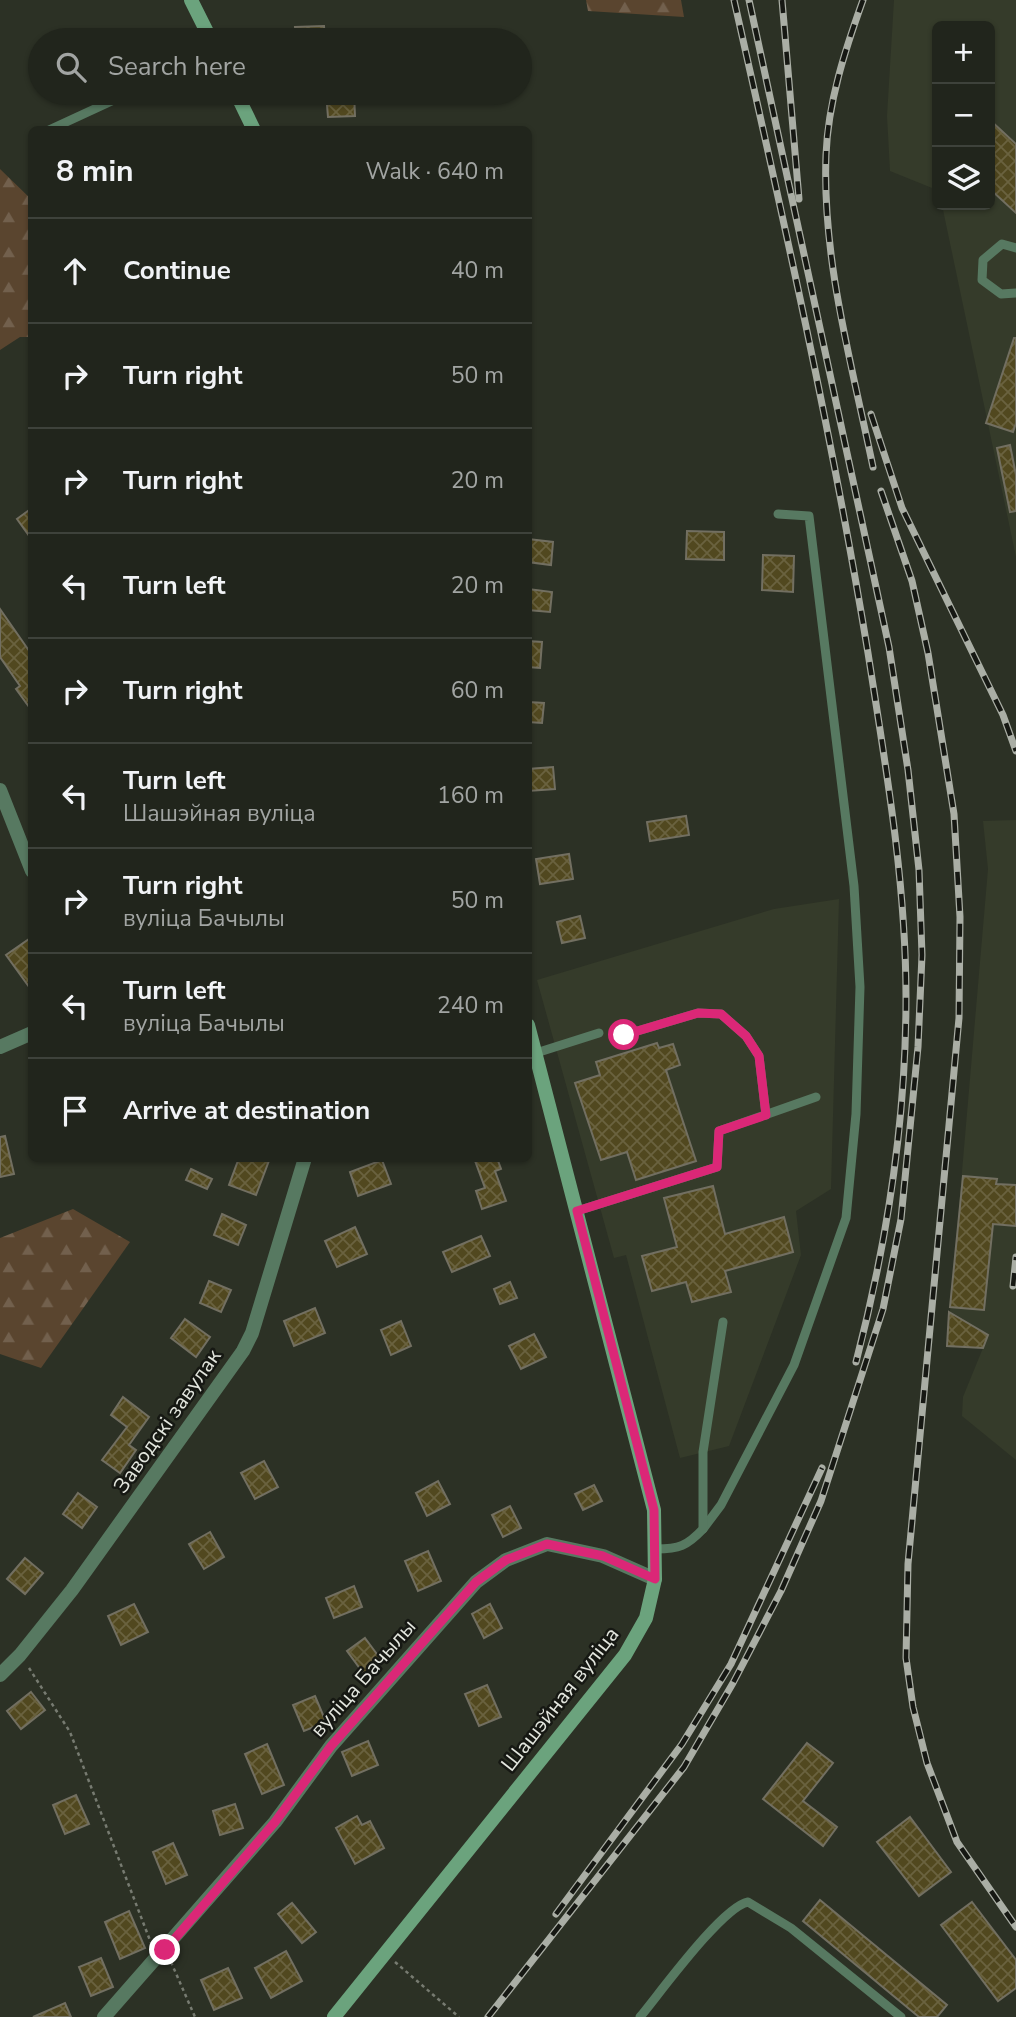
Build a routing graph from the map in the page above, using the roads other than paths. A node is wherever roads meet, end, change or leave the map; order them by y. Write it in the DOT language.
graph roads {
  1 [pos="191,0"];
  2 [pos="205,28"];
  3 [pos="103,105"];
  4 [pos="242,105"];
  5 [pos="58,126"];
  6 [pos="252,126"];
  7 [pos="1016,248"];
  8 [pos="1016,293"];
  9 [pos="778,514"];
  10 [pos="0,790"];
  11 [pos="28,861"];
  12 [pos="599,1032"];
  13 [pos="28,1035"];
  14 [pos="624,1035"];
  15 [pos="532,1038"];
  16 [pos="0,1047"];
  17 [pos="536,1052"];
  18 [pos="816,1097"];
  19 [pos="766,1115"];
  20 [pos="304,1162"];
  21 [pos="577,1211"];
  22 [pos="723,1322"];
  23 [pos="703,1529"];
  24 [pos="656,1549"];
  25 [pos="655,1579"];
  26 [pos="0,1675"];
  27 [pos="104,2017"];
  28 [pos="334,2017"];
  29 [pos="640,2017"];
  30 [pos="901,2017"];
  1 -- 2 [label="main road"];
  3 -- 5 [label="lane"];
  4 -- 6 [label="main road"];
  7 -- 8 [label="lane"];
  9 -- 23 [label="lane"];
  10 -- 11 [label="street"];
  12 -- 17 [label="lane"];
  13 -- 16 [label="street"];
  14 -- 19 [label="lane"];
  15 -- 17 [label="main road, Шашэйная вуліца"];
  17 -- 21 [label="main road, Шашэйная вуліца"];
  18 -- 19 [label="lane"];
  19 -- 21 [label="lane"];
  20 -- 26 [label="street, Заводскі завулак"];
  21 -- 24 [label="main road, Шашэйная вуліца"];
  22 -- 23 [label="lane"];
  23 -- 24 [label="lane"];
  24 -- 25 [label="main road, Шашэйная вуліца"];
  25 -- 27 [label="street, вуліца Бачылы"];
  25 -- 28 [label="main road, Шашэйная вуліца"];
  29 -- 30 [label="lane"];
}
